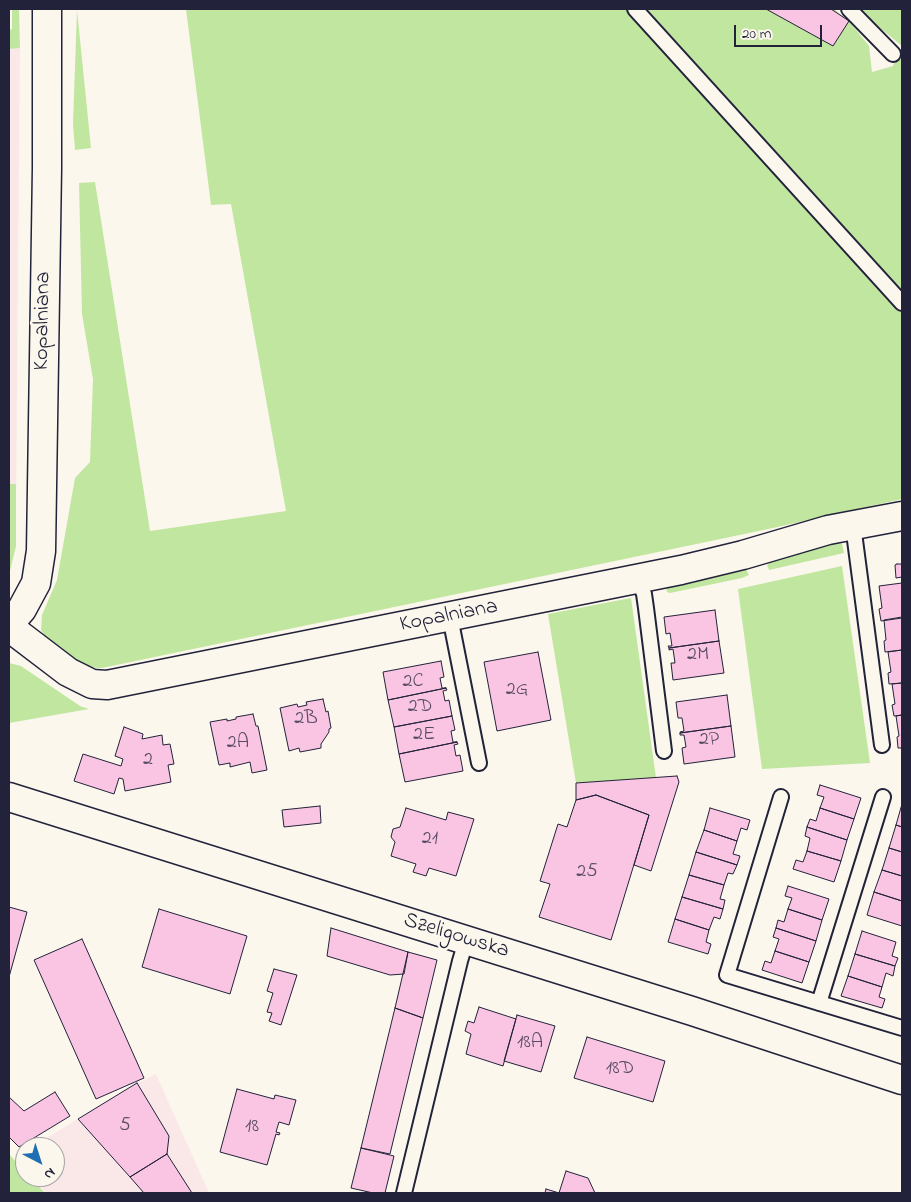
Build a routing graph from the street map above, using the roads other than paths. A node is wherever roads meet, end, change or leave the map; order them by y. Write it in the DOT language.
graph roads {
  1 [pos="46,9"];
  2 [pos="634,9"];
  3 [pos="849,9"];
  4 [pos="893,54"];
  5 [pos="902,303"];
  6 [pos="902,516"];
  7 [pos="853,525"];
  8 [pos="638,579"];
  9 [pos="450,617"];
  10 [pos="9,626"];
  11 [pos="882,745"];
  12 [pos="664,751"];
  13 [pos="479,763"];
  14 [pos="781,797"];
  15 [pos="883,797"];
  16 [pos="9,798"];
  17 [pos="466,940"];
  18 [pos="819,1003"];
  19 [pos="902,1028"];
  20 [pos="902,1080"];
  21 [pos="404,1193"];
  1 -- 10 [label="street, Kopalniana"];
  2 -- 5 [label="lane"];
  3 -- 4 [label="lane"];
  6 -- 7 [label="street, Kopalniana"];
  7 -- 8 [label="street, Kopalniana"];
  7 -- 11 [label="lane"];
  8 -- 9 [label="street, Kopalniana"];
  8 -- 12 [label="lane"];
  9 -- 10 [label="street, Kopalniana"];
  9 -- 13 [label="lane"];
  14 -- 18 [label="lane"];
  15 -- 18 [label="lane"];
  16 -- 17 [label="street, Szeligowska"];
  17 -- 20 [label="street, Szeligowska"];
  17 -- 21 [label="lane"];
  18 -- 19 [label="lane"];
}
